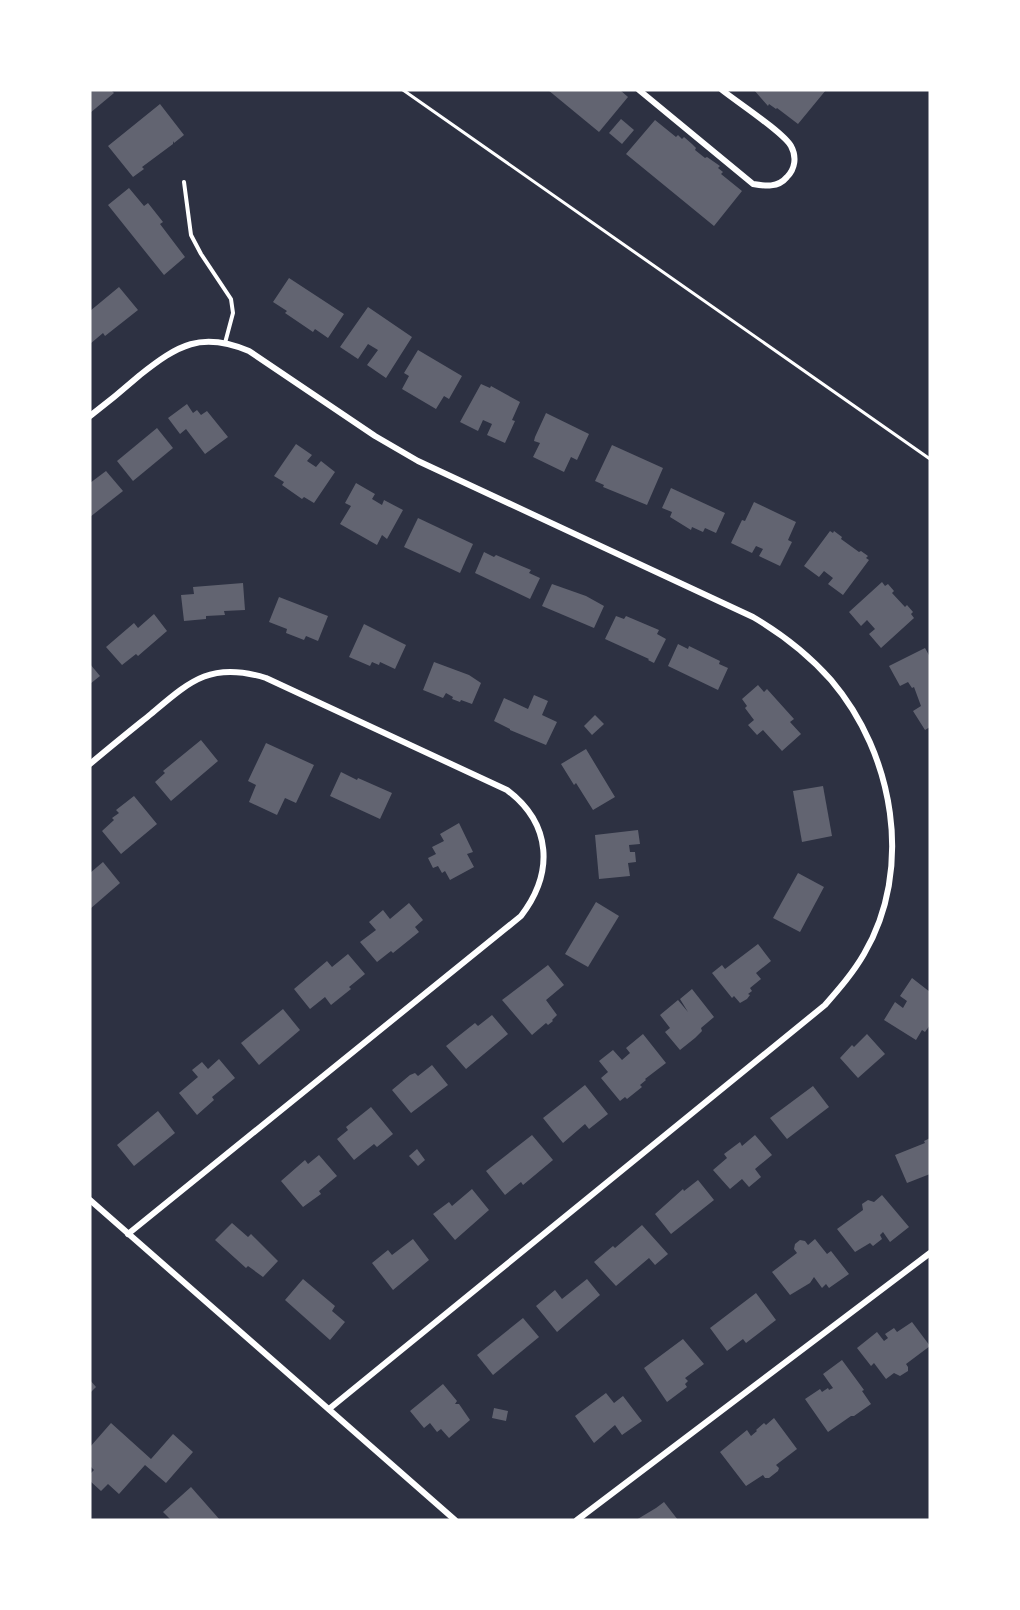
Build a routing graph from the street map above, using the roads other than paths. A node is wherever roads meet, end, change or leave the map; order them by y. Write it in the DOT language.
graph roads {
  1 [pos="639,90"];
  2 [pos="722,90"];
  3 [pos="184,182"];
  4 [pos="225,343"];
  5 [pos="90,416"];
  6 [pos="90,764"];
  7 [pos="90,1200"];
  8 [pos="128,1234"];
  9 [pos="930,1253"];
  10 [pos="329,1410"];
  11 [pos="455,1520"];
  12 [pos="577,1520"];
  1 -- 2 [label="street"];
  3 -- 4 [label="lane"];
  4 -- 5 [label="street"];
  4 -- 10 [label="street"];
  6 -- 8 [label="street"];
  7 -- 8 [label="street"];
  8 -- 10 [label="street"];
  9 -- 12 [label="street"];
  10 -- 11 [label="street"];
}
